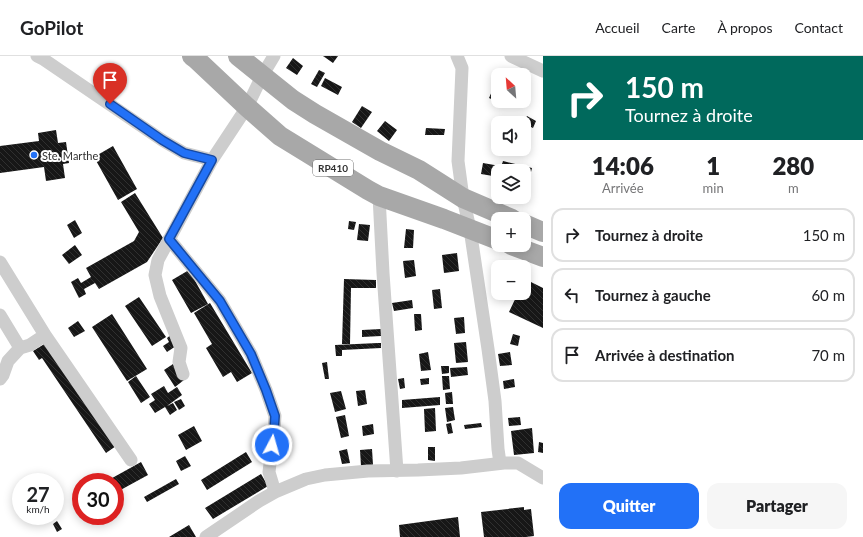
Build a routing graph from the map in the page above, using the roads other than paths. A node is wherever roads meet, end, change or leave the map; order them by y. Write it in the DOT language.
graph roads {
  1 [pos="37,56"];
  2 [pos="192,56"];
  3 [pos="238,56"];
  4 [pos="274,56"];
  5 [pos="457,56"];
  6 [pos="511,56"];
  7 [pos="543,71"];
  8 [pos="262,76"];
  9 [pos="247,107"];
  10 [pos="212,160"];
  11 [pos="379,196"];
  12 [pos="463,198"];
  13 [pos="496,212"];
  14 [pos="531,227"];
  15 [pos="470,229"];
  16 [pos="543,232"];
  17 [pos="491,237"];
  18 [pos="169,239"];
  19 [pos="530,252"];
  20 [pos="543,257"];
  21 [pos="0,262"];
  22 [pos="0,315"];
  23 [pos="46,335"];
  24 [pos="20,348"];
  25 [pos="183,374"];
  26 [pos="0,379"];
  27 [pos="131,460"];
  28 [pos="500,463"];
  29 [pos="397,471"];
  30 [pos="543,478"];
  31 [pos="275,492"];
  32 [pos="206,537"];
  1 -- 10 [label="street"];
  2 -- 9 [label="main road, RP410"];
  3 -- 8 [label="main road"];
  4 -- 8 [label="street"];
  5 -- 12 [label="street"];
  6 -- 7 [label="street"];
  8 -- 9 [label="street"];
  8 -- 12 [label="main road"];
  9 -- 10 [label="street"];
  9 -- 11 [label="main road, RP410"];
  10 -- 18 [label="street"];
  11 -- 15 [label="main road, RP410"];
  11 -- 29 [label="street"];
  12 -- 13 [label="main road"];
  12 -- 15 [label="street"];
  14 -- 16 [label="main road"];
  15 -- 17 [label="main road, RP410"];
  15 -- 28 [label="street"];
  18 -- 25 [label="street"];
  18 -- 31 [label="street"];
  19 -- 20 [label="main road"];
  21 -- 23 [label="street"];
  22 -- 24 [label="street"];
  23 -- 24 [label="street"];
  23 -- 27 [label="street"];
  24 -- 26 [label="street"];
  28 -- 29 [label="street"];
  28 -- 30 [label="street"];
  29 -- 31 [label="street"];
  31 -- 32 [label="street"];
}
